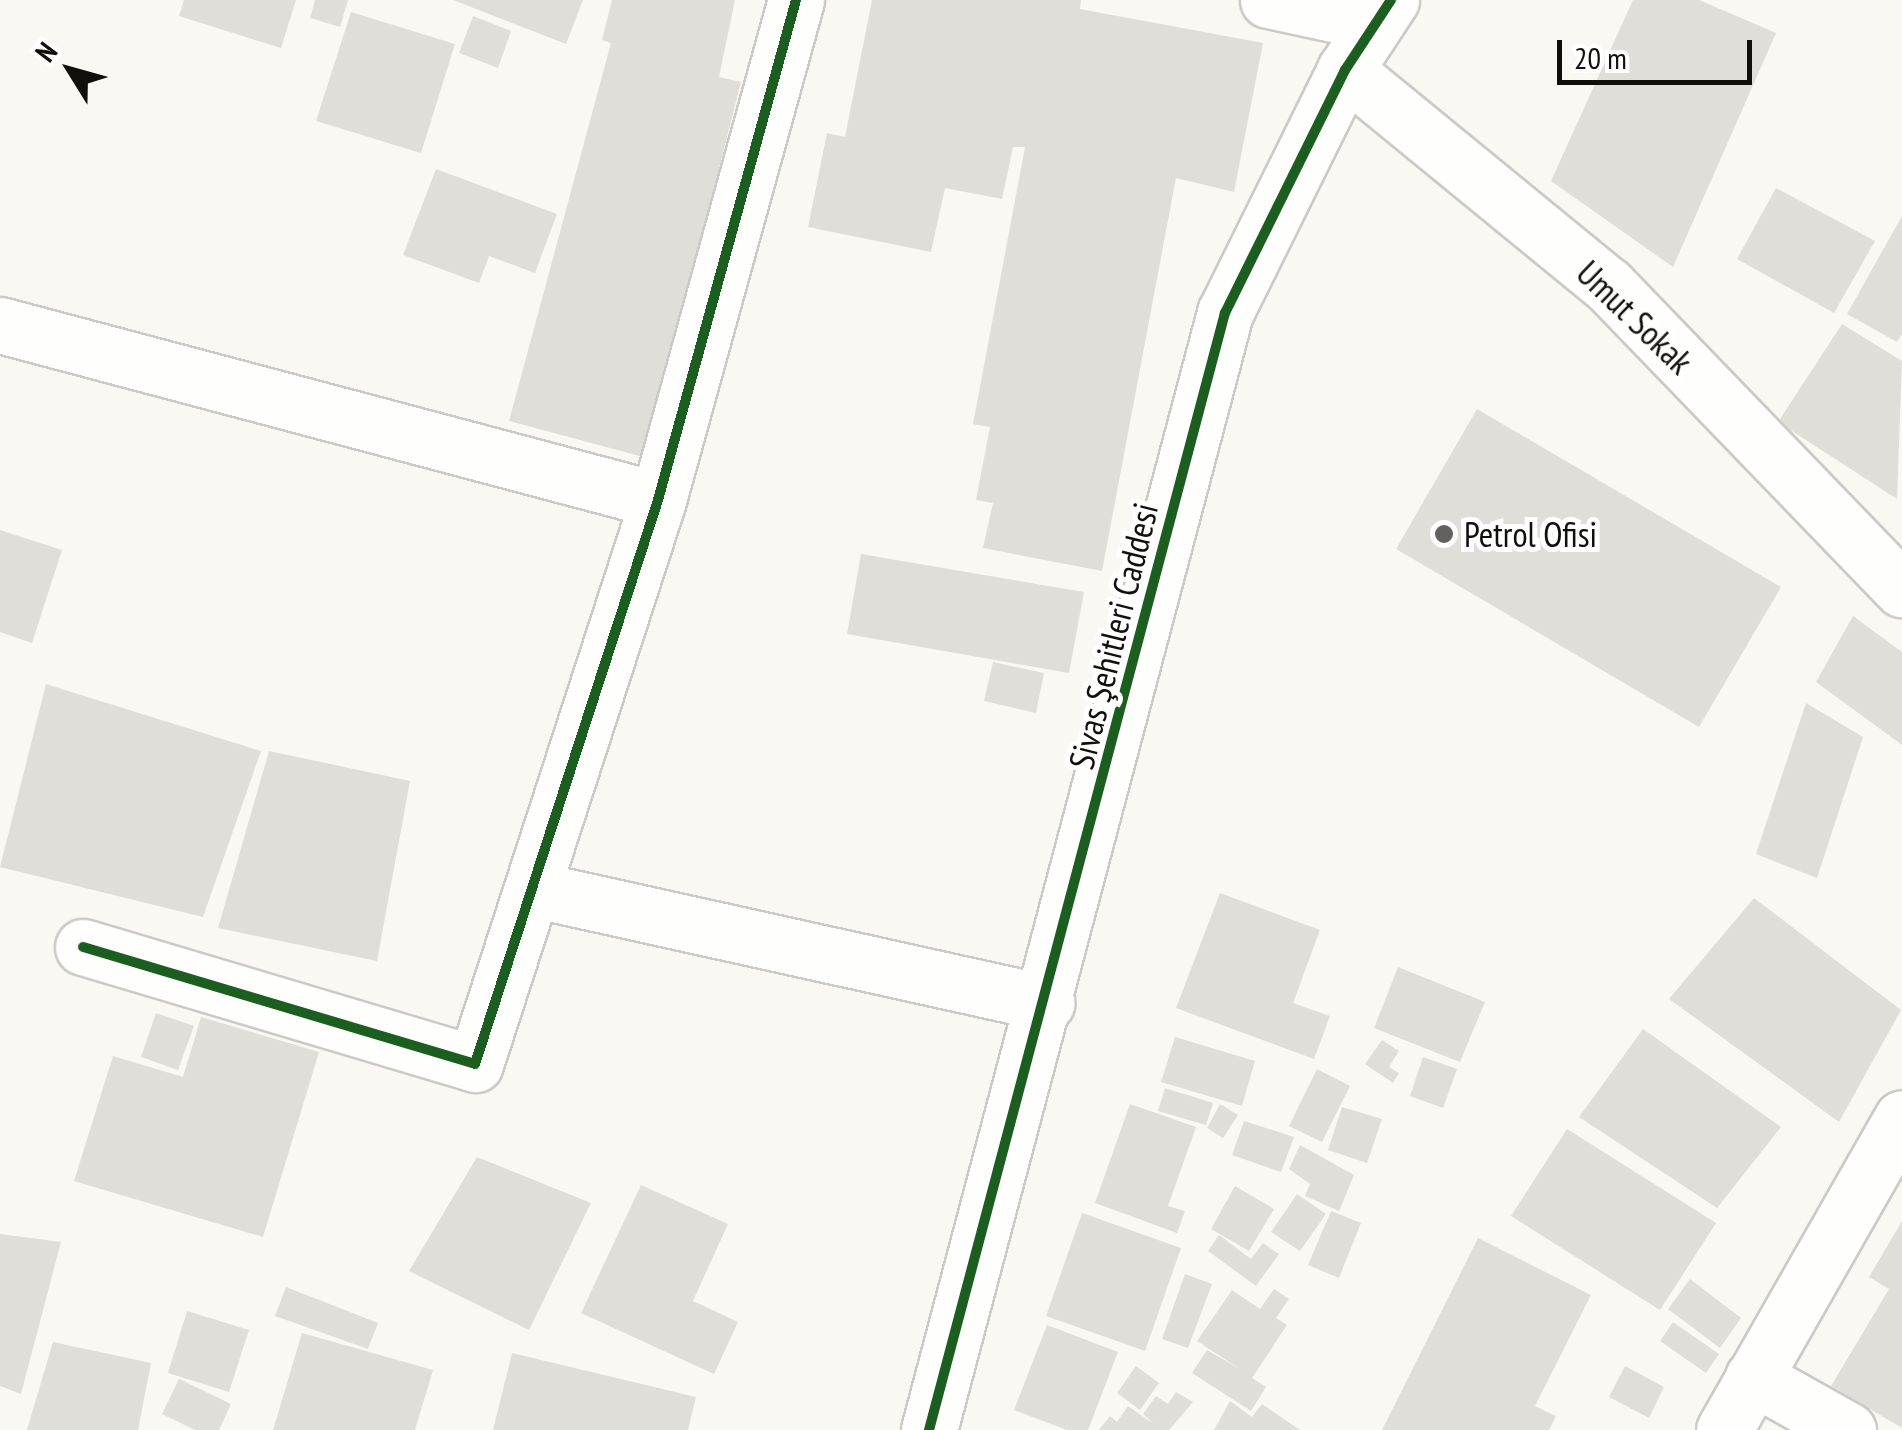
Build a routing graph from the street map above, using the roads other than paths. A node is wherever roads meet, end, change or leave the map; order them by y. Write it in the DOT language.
graph roads {
  1 [pos="796,0"];
  2 [pos="1268,0"];
  3 [pos="1382,11"];
  4 [pos="1345,70"];
  5 [pos="0,325"];
  6 [pos="658,500"];
  7 [pos="1901,587"];
  8 [pos="532,889"];
  9 [pos="83,946"];
  10 [pos="1047,1003"];
  11 [pos="1902,1118"];
  12 [pos="1753,1377"];
  13 [pos="929,1430"];
  14 [pos="1724,1430"];
  15 [pos="1848,1430"];
  1 -- 6 [label="street"];
  2 -- 3 [label="street"];
  3 -- 4 [label="street, Sivas Şehitleri Caddesi"];
  4 -- 7 [label="street, Umut Sokak"];
  4 -- 10 [label="street, Sivas Şehitleri Caddesi"];
  5 -- 6 [label="street"];
  6 -- 8 [label="street"];
  8 -- 9 [label="street"];
  8 -- 10 [label="street"];
  10 -- 13 [label="street, Sivas Şehitleri Caddesi"];
  11 -- 12 [label="street"];
  12 -- 14 [label="street"];
  12 -- 15 [label="street"];
}
